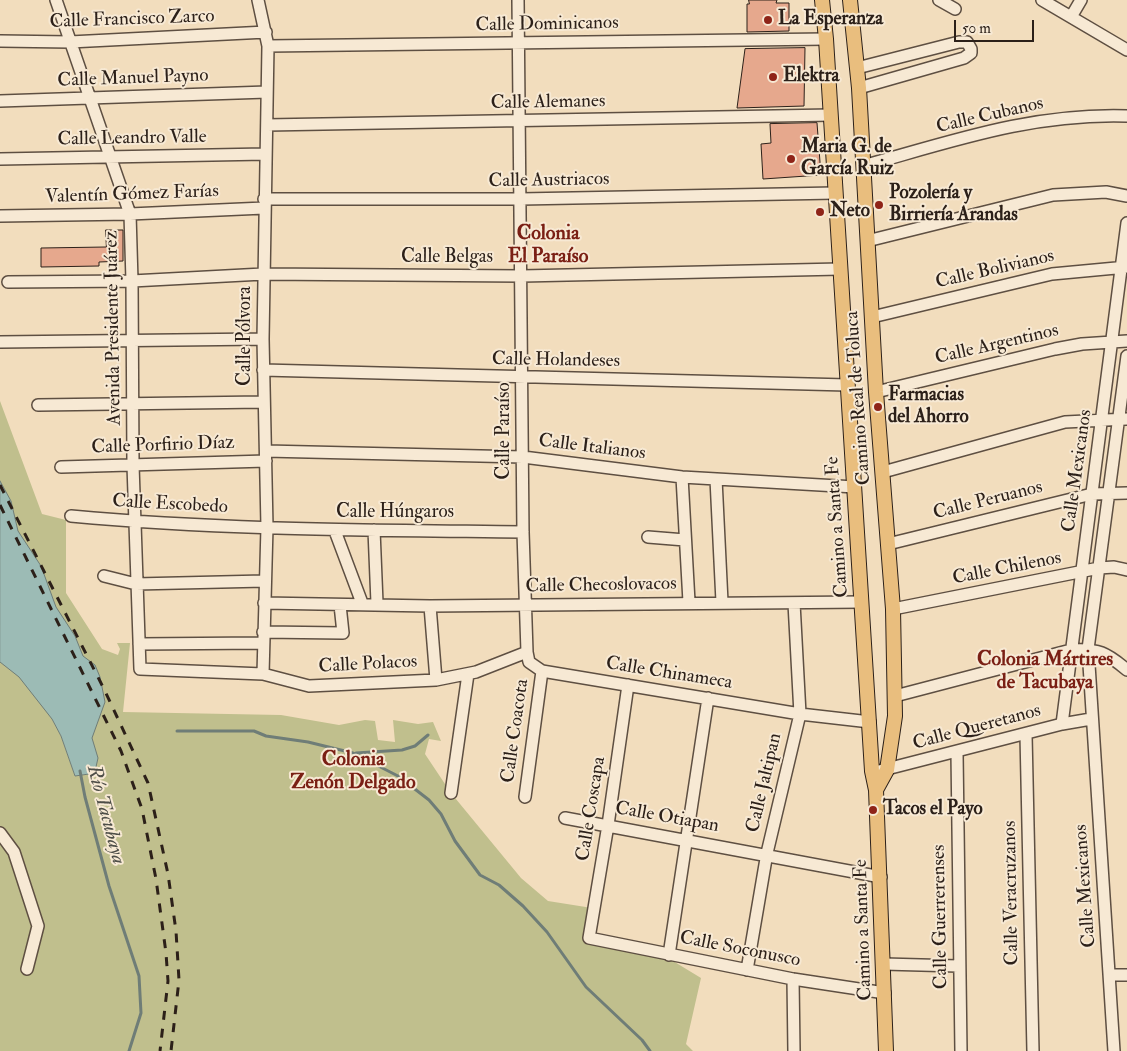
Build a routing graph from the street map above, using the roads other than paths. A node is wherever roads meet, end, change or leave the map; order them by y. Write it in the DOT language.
graph roads {
  1 [pos="56,0"];
  2 [pos="258,0"];
  3 [pos="518,0"];
  4 [pos="822,0"];
  5 [pos="850,0"];
  6 [pos="939,0"];
  7 [pos="1042,0"];
  8 [pos="1081,0"];
  9 [pos="955,9"];
  10 [pos="1071,17"];
  11 [pos="266,32"];
  12 [pos="826,39"];
  13 [pos="0,41"];
  14 [pos="70,42"];
  15 [pos="518,43"];
  16 [pos="268,46"];
  17 [pos="1127,50"];
  18 [pos="857,68"];
  19 [pos="858,88"];
  20 [pos="267,92"];
  21 [pos="89,98"];
  22 [pos="0,102"];
  23 [pos="831,115"];
  24 [pos="1127,116"];
  25 [pos="520,121"];
  26 [pos="267,125"];
  27 [pos="266,154"];
  28 [pos="110,157"];
  29 [pos="0,159"];
  30 [pos="863,166"];
  31 [pos="835,193"];
  32 [pos="1127,196"];
  33 [pos="521,199"];
  34 [pos="264,204"];
  35 [pos="130,214"];
  36 [pos="0,216"];
  37 [pos="1127,223"];
  38 [pos="867,241"];
  39 [pos="1124,267"];
  40 [pos="840,269"];
  41 [pos="263,274"];
  42 [pos="522,276"];
  43 [pos="132,281"];
  44 [pos="8,282"];
  45 [pos="872,317"];
  46 [pos="263,339"];
  47 [pos="1113,341"];
  48 [pos="1127,341"];
  49 [pos="0,342"];
  50 [pos="132,342"];
  51 [pos="1127,356"];
  52 [pos="263,370"];
  53 [pos="522,378"];
  54 [pos="847,385"];
  55 [pos="876,392"];
  56 [pos="263,402"];
  57 [pos="133,404"];
  58 [pos="38,405"];
  59 [pos="1103,418"];
  60 [pos="1123,419"];
  61 [pos="266,456"];
  62 [pos="523,458"];
  63 [pos="133,465"];
  64 [pos="61,467"];
  65 [pos="883,472"];
  66 [pos="682,477"];
  67 [pos="716,479"];
  68 [pos="854,487"];
  69 [pos="1109,492"];
  70 [pos="1127,493"];
  71 [pos="1092,494"];
  72 [pos="71,516"];
  73 [pos="136,522"];
  74 [pos="267,528"];
  75 [pos="374,530"];
  76 [pos="335,531"];
  77 [pos="523,532"];
  78 [pos="648,537"];
  79 [pos="685,540"];
  80 [pos="888,544"];
  81 [pos="1099,568"];
  82 [pos="1127,570"];
  83 [pos="1082,572"];
  84 [pos="104,576"];
  85 [pos="264,581"];
  86 [pos="136,584"];
  87 [pos="689,602"];
  88 [pos="722,602"];
  89 [pos="862,602"];
  90 [pos="264,603"];
  91 [pos="362,603"];
  92 [pos="377,603"];
  93 [pos="794,603"];
  94 [pos="340,605"];
  95 [pos="525,605"];
  96 [pos="430,606"];
  97 [pos="893,609"];
  98 [pos="263,638"];
  99 [pos="139,644"];
  100 [pos="1088,649"];
  101 [pos="1072,650"];
  102 [pos="526,652"];
  103 [pos="140,668"];
  104 [pos="1127,670"];
  105 [pos="542,671"];
  106 [pos="472,673"];
  107 [pos="263,674"];
  108 [pos="436,680"];
  109 [pos="628,686"];
  110 [pos="895,696"];
  111 [pos="708,698"];
  112 [pos="800,714"];
  113 [pos="1091,719"];
  114 [pos="870,722"];
  115 [pos="1062,724"];
  116 [pos="1026,735"];
  117 [pos="957,752"];
  118 [pos="887,770"];
  119 [pos="872,772"];
  120 [pos="876,790"];
  121 [pos="451,793"];
  122 [pos="525,797"];
  123 [pos="565,818"];
  124 [pos="608,825"];
  125 [pos="0,833"];
  126 [pos="687,840"];
  127 [pos="766,854"];
  128 [pos="881,876"];
  129 [pos="589,938"];
  130 [pos="669,955"];
  131 [pos="884,964"];
  132 [pos="958,966"];
  133 [pos="27,970"];
  134 [pos="747,970"];
  135 [pos="1110,975"];
  136 [pos="1127,976"];
  137 [pos="793,979"];
  138 [pos="885,992"];
  139 [pos="794,1051"];
  140 [pos="886,1051"];
  141 [pos="961,1051"];
  142 [pos="1033,1051"];
  143 [pos="1114,1051"];
  1 -- 14 [label="street, Avenida Presidente Juárez"];
  2 -- 11 [label="street, Calle Pólvora"];
  3 -- 15 [label="street, Calle Paraíso"];
  4 -- 12 [label="main road, Camino a Santa Fe"];
  5 -- 18 [label="main road, Camino Real de Toluca"];
  6 -- 9 [label="street"];
  7 -- 10 [label="street"];
  8 -- 10 [label="street"];
  10 -- 17 [label="street"];
  11 -- 14 [label="street, Calle Francisco Zarco"];
  11 -- 16 [label="street, Calle Pólvora"];
  12 -- 15 [label="street, Calle Dominicanos"];
  12 -- 23 [label="main road, Camino a Santa Fe"];
  13 -- 14 [label="street, Calle Francisco Zarco"];
  14 -- 21 [label="street, Avenida Presidente Juárez"];
  15 -- 16 [label="street, Calle Dominicanos"];
  15 -- 25 [label="street, Calle Paraíso"];
  16 -- 20 [label="street, Calle Pólvora"];
  18 -- 19 [label="main road, Camino Real de Toluca"];
  18 -- 19 [label="street"];
  19 -- 30 [label="main road, Camino Real de Toluca"];
  20 -- 21 [label="street, Calle Manuel Payno"];
  20 -- 26 [label="street, Calle Pólvora"];
  21 -- 22 [label="street, Calle Manuel Payno"];
  21 -- 28 [label="street, Avenida Presidente Juárez"];
  23 -- 25 [label="street, Calle Alemanes"];
  23 -- 31 [label="main road, Camino a Santa Fe"];
  24 -- 30 [label="street, Calle Cubanos"];
  25 -- 26 [label="street, Calle Alemanes"];
  25 -- 33 [label="street, Calle Paraíso"];
  26 -- 27 [label="street, Calle Pólvora"];
  27 -- 28 [label="street, Calle Leandro Valle"];
  27 -- 34 [label="street, Calle Pólvora"];
  28 -- 29 [label="street, Calle Leandro Valle"];
  28 -- 35 [label="street, Avenida Presidente Juárez"];
  30 -- 38 [label="main road, Camino Real de Toluca"];
  31 -- 33 [label="street, Calle Austriacos"];
  31 -- 40 [label="main road, Camino a Santa Fe"];
  32 -- 38 [label="street"];
  33 -- 34 [label="street, Calle Austriacos"];
  33 -- 42 [label="street, Calle Paraíso"];
  34 -- 35 [label="street, Valentín Gómez Farías"];
  34 -- 41 [label="street, Calle Pólvora"];
  35 -- 36 [label="street, Valentín Gómez Farías"];
  35 -- 43 [label="street, Avenida Presidente Juárez"];
  37 -- 39 [label="street, Calle Mexicanos"];
  38 -- 45 [label="main road, Camino Real de Toluca"];
  39 -- 45 [label="street, Calle Bolivianos"];
  39 -- 47 [label="street, Calle Mexicanos"];
  40 -- 42 [label="street, Calle Belgas"];
  40 -- 54 [label="main road, Camino a Santa Fe"];
  41 -- 42 [label="street, Calle Belgas"];
  41 -- 43 [label="street, Calle Belgas"];
  41 -- 46 [label="street, Calle Pólvora"];
  42 -- 53 [label="street, Calle Paraíso"];
  43 -- 44 [label="street, Calle Belgas"];
  43 -- 50 [label="street, Avenida Presidente Juárez"];
  45 -- 55 [label="main road, Camino Real de Toluca"];
  46 -- 50 [label="street"];
  46 -- 52 [label="street, Calle Pólvora"];
  47 -- 48 [label="street, Calle Argentinos"];
  47 -- 55 [label="street, Calle Argentinos"];
  47 -- 59 [label="street, Calle Mexicanos"];
  49 -- 50 [label="street"];
  50 -- 57 [label="street, Avenida Presidente Juárez"];
  51 -- 60 [label="street, Calle Mexicanos"];
  52 -- 53 [label="street, Calle Holandeses"];
  52 -- 56 [label="street, Calle Pólvora"];
  53 -- 54 [label="street, Calle Holandeses"];
  53 -- 62 [label="street, Calle Paraíso"];
  54 -- 68 [label="main road, Camino a Santa Fe"];
  55 -- 65 [label="main road, Camino Real de Toluca"];
  56 -- 57 [label="street"];
  56 -- 61 [label="street, Calle Pólvora"];
  57 -- 58 [label="street"];
  57 -- 63 [label="street, Avenida Presidente Juárez"];
  59 -- 60 [label="street"];
  59 -- 65 [label="street"];
  59 -- 71 [label="street, Calle Mexicanos"];
  60 -- 69 [label="street, Calle Mexicanos"];
  61 -- 62 [label="street, Calle Italianos"];
  61 -- 63 [label="street, Calle Porfirio Díaz"];
  61 -- 74 [label="street, Calle Pólvora"];
  62 -- 66 [label="street, Calle Italianos"];
  62 -- 77 [label="street, Calle Paraíso"];
  63 -- 64 [label="street, Calle Porfirio Díaz"];
  63 -- 73 [label="street, Avenida Presidente Juárez"];
  65 -- 80 [label="main road, Camino Real de Toluca"];
  66 -- 67 [label="street, Calle Italianos"];
  66 -- 79 [label="street"];
  67 -- 68 [label="street, Calle Italianos"];
  67 -- 88 [label="street"];
  68 -- 89 [label="main road, Camino a Santa Fe"];
  69 -- 70 [label="street, Calle Peruanos"];
  69 -- 71 [label="street, Calle Peruanos"];
  69 -- 81 [label="street, Calle Mexicanos"];
  71 -- 80 [label="street, Calle Peruanos"];
  71 -- 83 [label="street, Calle Mexicanos"];
  72 -- 73 [label="street, Calle Escobedo"];
  73 -- 74 [label="street, Calle Escobedo"];
  73 -- 86 [label="street, Avenida Presidente Juárez"];
  74 -- 76 [label="street, Calle Húngaros"];
  74 -- 85 [label="street, Calle Pólvora"];
  75 -- 76 [label="street, Calle Húngaros"];
  75 -- 77 [label="street, Calle Húngaros"];
  75 -- 92 [label="street"];
  76 -- 91 [label="street"];
  77 -- 95 [label="street, Calle Paraíso"];
  78 -- 79 [label="street"];
  79 -- 87 [label="street"];
  80 -- 97 [label="main road, Camino Real de Toluca"];
  81 -- 82 [label="street, Calle Chilenos"];
  81 -- 83 [label="street, Calle Chilenos"];
  81 -- 100 [label="street, Calle Mexicanos"];
  83 -- 97 [label="street, Calle Chilenos"];
  83 -- 101 [label="street, Calle Mexicanos"];
  84 -- 86 [label="street"];
  85 -- 86 [label="street"];
  85 -- 90 [label="street, Calle Pólvora"];
  86 -- 99 [label="street, Avenida Presidente Juárez"];
  87 -- 88 [label="street, Calle Checoslovacos"];
  87 -- 95 [label="street, Calle Checoslovacos"];
  88 -- 93 [label="street, Calle Checoslovacos"];
  89 -- 93 [label="street, Calle Checoslovacos"];
  89 -- 114 [label="main road, Camino a Santa Fe"];
  90 -- 94 [label="street, Calle Checoslovacos"];
  90 -- 98 [label="street, Calle Pólvora"];
  91 -- 92 [label="street, Calle Checoslovacos"];
  91 -- 94 [label="street, Calle Checoslovacos"];
  92 -- 96 [label="street, Calle Checoslovacos"];
  93 -- 112 [label="street, Calle Jaltipan"];
  94 -- 98 [label="street"];
  95 -- 96 [label="street, Calle Checoslovacos"];
  95 -- 102 [label="street, Calle Paraíso"];
  96 -- 108 [label="street"];
  97 -- 110 [label="main road, Camino Real de Toluca"];
  98 -- 99 [label="street"];
  98 -- 107 [label="street, Calle Pólvora"];
  99 -- 103 [label="street, Avenida Presidente Juárez"];
  100 -- 101 [label="street"];
  100 -- 104 [label="street"];
  100 -- 113 [label="street, Calle Mexicanos"];
  101 -- 110 [label="street"];
  101 -- 115 [label="street, Calle Mexicanos"];
  102 -- 105 [label="street"];
  102 -- 106 [label="street"];
  103 -- 107 [label="street, Calle Polacos"];
  105 -- 109 [label="street, Calle Chinameca"];
  105 -- 122 [label="street, Calle Coacota"];
  106 -- 108 [label="street, Calle Polacos"];
  106 -- 121 [label="street"];
  107 -- 108 [label="street, Calle Polacos"];
  109 -- 111 [label="street, Calle Chinameca"];
  109 -- 124 [label="street, Calle Coscapa"];
  110 -- 118 [label="main road, Camino Real de Toluca"];
  111 -- 112 [label="street, Calle Chinameca"];
  111 -- 126 [label="street"];
  112 -- 114 [label="street, Calle Chinameca"];
  112 -- 127 [label="street, Calle Jaltipan"];
  113 -- 115 [label="street, Calle Queretanos"];
  113 -- 135 [label="street, Calle Mexicanos"];
  114 -- 119 [label="main road, Camino a Santa Fe"];
  115 -- 116 [label="street, Calle Queretanos"];
  116 -- 117 [label="street, Calle Queretanos"];
  116 -- 142 [label="street, Calle Veracruzanos"];
  117 -- 118 [label="street, Calle Queretanos"];
  117 -- 132 [label="street, Calle Guerrerenses"];
  118 -- 119 [label="street, Calle Queretanos"];
  118 -- 120 [label="main road, Camino Real de Toluca"];
  119 -- 120 [label="main road, Camino a Santa Fe"];
  120 -- 128 [label="main road, Camino a Santa Fe"];
  123 -- 124 [label="street, Calle Otiapan"];
  124 -- 126 [label="street, Calle Otiapan"];
  124 -- 129 [label="street, Calle Coscapa"];
  125 -- 133 [label="street"];
  126 -- 127 [label="street, Calle Otiapan"];
  126 -- 130 [label="street"];
  127 -- 128 [label="street, Calle Otiapan"];
  127 -- 134 [label="street, Calle Jaltipan"];
  128 -- 131 [label="main road, Camino a Santa Fe"];
  129 -- 130 [label="street, Calle Soconusco"];
  130 -- 134 [label="street, Calle Soconusco"];
  131 -- 132 [label="street"];
  131 -- 138 [label="main road, Camino a Santa Fe"];
  132 -- 141 [label="street, Calle Guerrerenses"];
  134 -- 137 [label="street, Calle Soconusco"];
  135 -- 136 [label="street"];
  135 -- 143 [label="street, Calle Mexicanos"];
  137 -- 138 [label="street, Calle Soconusco"];
  137 -- 139 [label="street"];
  138 -- 140 [label="main road, Camino a Santa Fe"];
}
